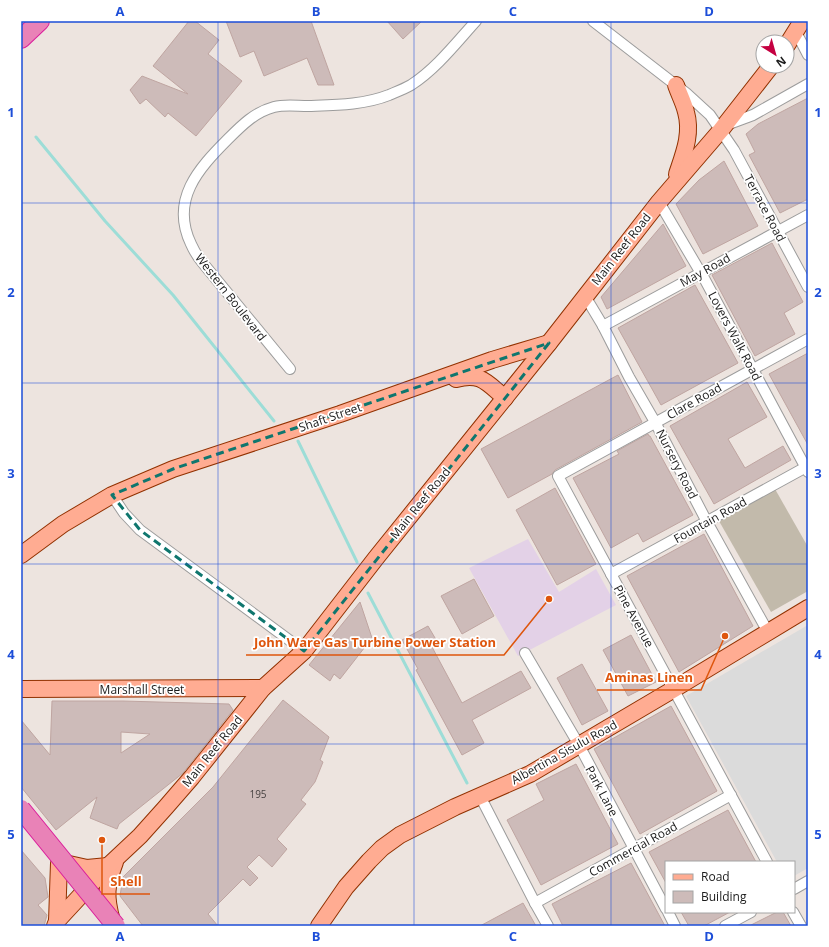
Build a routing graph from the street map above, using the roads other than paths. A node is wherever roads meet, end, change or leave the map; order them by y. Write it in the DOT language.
graph roads {
  1 [pos="26,21"];
  2 [pos="40,21"];
  3 [pos="476,21"];
  4 [pos="593,21"];
  5 [pos="21,26"];
  6 [pos="795,33"];
  7 [pos="21,39"];
  8 [pos="807,49"];
  9 [pos="765,74"];
  10 [pos="808,84"];
  11 [pos="676,85"];
  12 [pos="723,128"];
  13 [pos="673,185"];
  14 [pos="659,202"];
  15 [pos="808,215"];
  16 [pos="777,231"];
  17 [pos="701,273"];
  18 [pos="808,287"];
  19 [pos="585,296"];
  20 [pos="603,326"];
  21 [pos="808,339"];
  22 [pos="549,343"];
  23 [pos="290,369"];
  24 [pos="753,369"];
  25 [pos="427,384"];
  26 [pos="505,398"];
  27 [pos="655,422"];
  28 [pos="807,468"];
  29 [pos="558,476"];
  30 [pos="112,495"];
  31 [pos="707,522"];
  32 [pos="21,555"];
  33 [pos="611,574"];
  34 [pos="808,608"];
  35 [pos="768,632"];
  36 [pos="304,651"];
  37 [pos="525,653"];
  38 [pos="263,688"];
  39 [pos="21,689"];
  40 [pos="674,689"];
  41 [pos="578,745"];
  42 [pos="731,795"];
  43 [pos="480,796"];
  44 [pos="21,809"];
  45 [pos="21,816"];
  46 [pos="21,823"];
  47 [pos="633,849"];
  48 [pos="766,861"];
  49 [pos="112,862"];
  50 [pos="58,863"];
  51 [pos="808,881"];
  52 [pos="795,888"];
  53 [pos="83,893"];
  54 [pos="535,903"];
  55 [pos="665,907"];
  56 [pos="668,913"];
  57 [pos="749,913"];
  58 [pos="794,913"];
  59 [pos="56,923"];
  60 [pos="103,926"];
  61 [pos="108,926"];
  62 [pos="115,926"];
  63 [pos="319,926"];
  64 [pos="548,926"];
  65 [pos="675,926"];
  66 [pos="725,926"];
  67 [pos="801,926"];
  1 -- 5 [label="highway"];
  2 -- 7 [label="highway"];
  3 -- 23 [label="street, Western Boulevard"];
  4 -- 11 [label="street"];
  6 -- 8 [label="street"];
  9 -- 12 [label="main road, Main Reef Road"];
  10 -- 12 [label="street"];
  11 -- 12 [label="street"];
  11 -- 13 [label="main road"];
  12 -- 13 [label="main road, Main Reef Road"];
  12 -- 16 [label="street, Terrace Road"];
  13 -- 14 [label="main road, Main Reef Road"];
  14 -- 17 [label="street, Lovers Walk Road"];
  14 -- 19 [label="main road, Main Reef Road"];
  15 -- 16 [label="street, May Road"];
  16 -- 17 [label="street, May Road"];
  16 -- 18 [label="street, Terrace Road"];
  17 -- 20 [label="street, May Road"];
  17 -- 24 [label="street, Lovers Walk Road"];
  19 -- 20 [label="street, Nursery Road"];
  19 -- 22 [label="main road, Main Reef Road"];
  20 -- 27 [label="street, Nursery Road"];
  21 -- 24 [label="street, Clare Road"];
  22 -- 25 [label="main road, Shaft Street"];
  22 -- 26 [label="main road, Main Reef Road"];
  24 -- 27 [label="street, Clare Road"];
  24 -- 28 [label="street, Lovers Walk Road"];
  25 -- 26 [label="main road"];
  25 -- 30 [label="main road, Shaft Street"];
  26 -- 36 [label="main road, Main Reef Road"];
  27 -- 29 [label="street, Clare Road"];
  27 -- 31 [label="street, Nursery Road"];
  28 -- 31 [label="street, Fountain Road"];
  29 -- 33 [label="street, Pine Avenue"];
  30 -- 32 [label="main road, Shaft Street"];
  30 -- 36 [label="street"];
  31 -- 33 [label="street, Fountain Road"];
  31 -- 35 [label="street, Nursery Road"];
  33 -- 40 [label="street, Pine Avenue"];
  34 -- 35 [label="main road, Albertina Sisulu Road"];
  35 -- 40 [label="main road, Albertina Sisulu Road"];
  36 -- 38 [label="main road, Main Reef Road"];
  37 -- 41 [label="street, Park Lane"];
  38 -- 39 [label="main road, Marshall Street"];
  38 -- 49 [label="main road, Main Reef Road"];
  40 -- 41 [label="main road, Albertina Sisulu Road"];
  40 -- 42 [label="street, Pine Avenue"];
  41 -- 43 [label="main road, Albertina Sisulu Road"];
  41 -- 47 [label="street, Park Lane"];
  42 -- 47 [label="street, Commercial Road"];
  42 -- 48 [label="street, Pine Avenue"];
  43 -- 54 [label="street"];
  43 -- 63 [label="main road, Albertina Sisulu Road"];
  44 -- 62 [label="highway, bridge"];
  45 -- 50 [label="street"];
  46 -- 60 [label="highway"];
  47 -- 54 [label="street, Commercial Road"];
  47 -- 55 [label="street, Park Lane"];
  49 -- 50 [label="main road"];
  49 -- 53 [label="main road, Main Reef Road"];
  49 -- 62 [label="main road"];
  50 -- 53 [label="street"];
  50 -- 59 [label="main road"];
  51 -- 52 [label="street"];
  53 -- 59 [label="main road, Main Reef Road"];
  53 -- 61 [label="street"];
  54 -- 64 [label="street"];
  56 -- 65 [label="street"];
  57 -- 66 [label="street"];
  58 -- 67 [label="street"];
}
